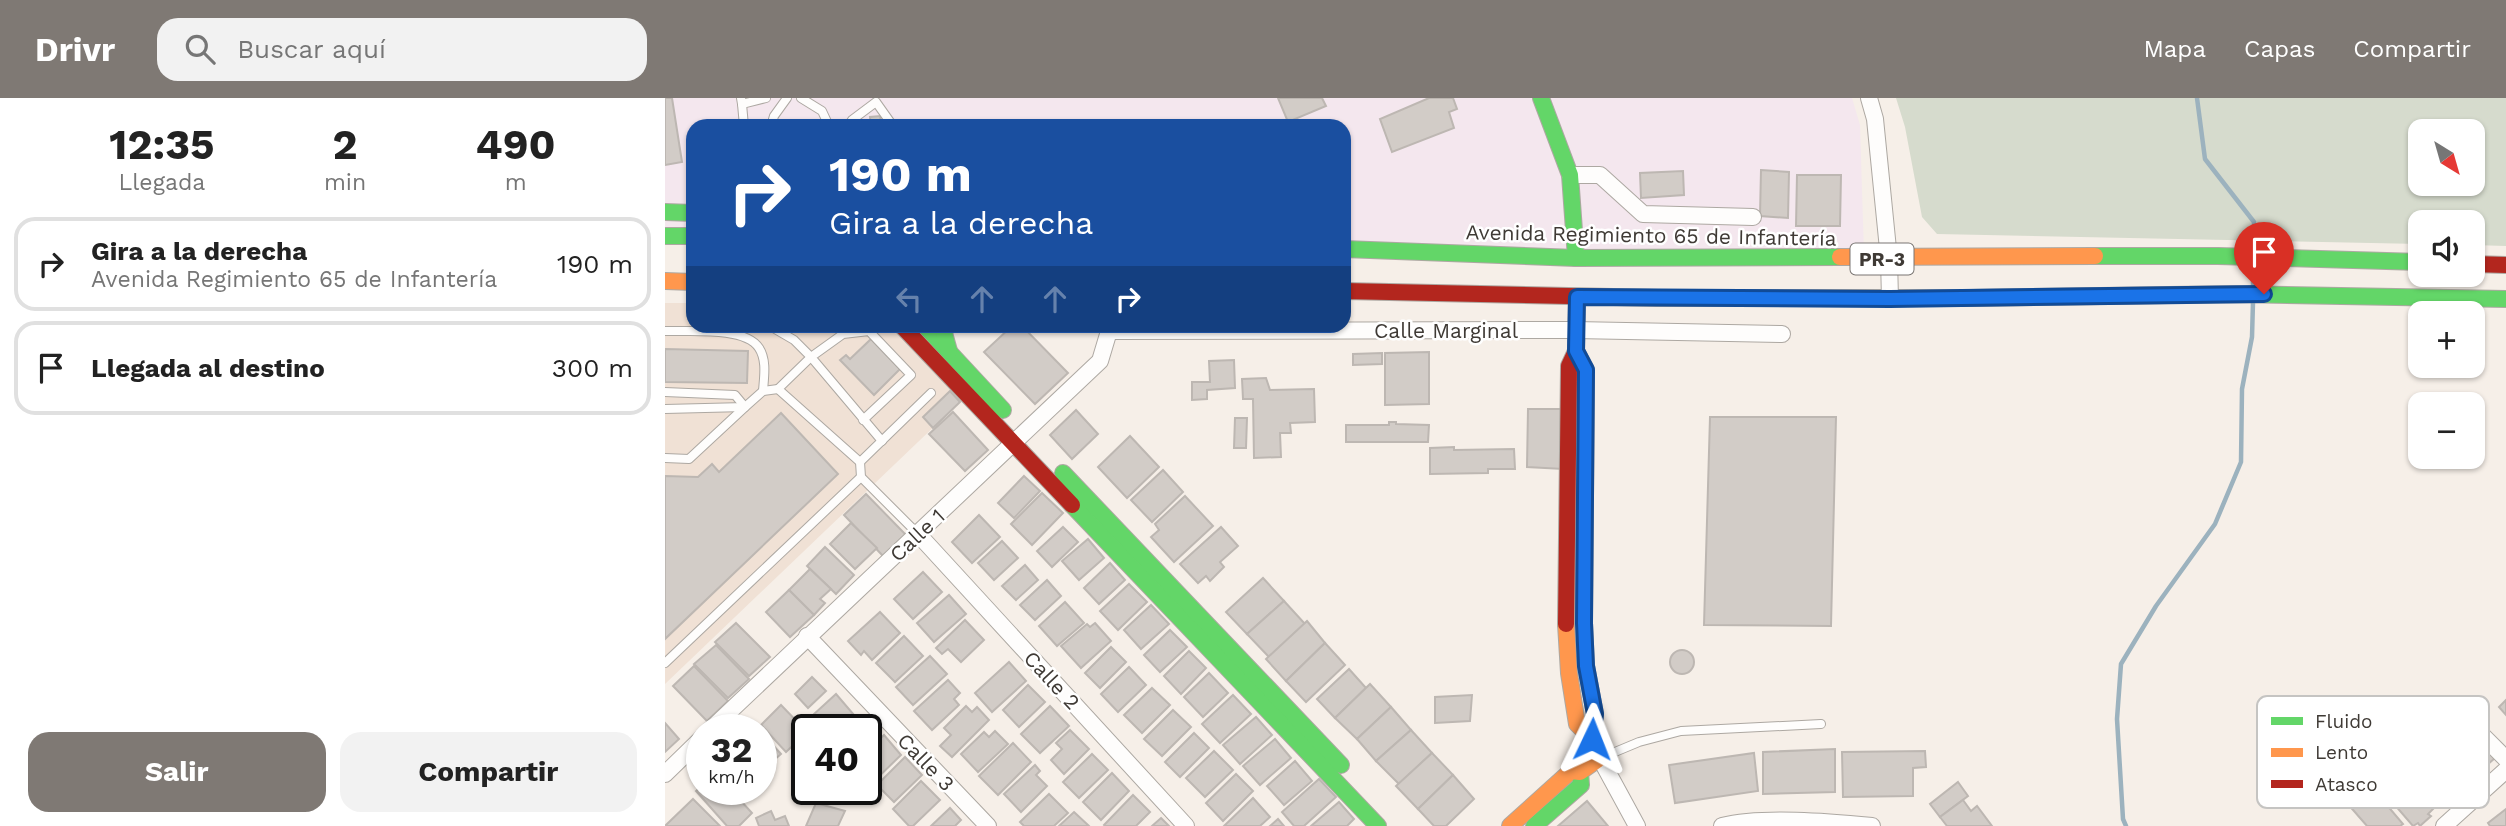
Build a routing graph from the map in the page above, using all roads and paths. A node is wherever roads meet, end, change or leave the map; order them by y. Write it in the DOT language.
graph roads {
  1 [pos="766,98"];
  2 [pos="787,98"];
  3 [pos="801,98"];
  4 [pos="1541,98"];
  5 [pos="1869,98"];
  6 [pos="742,101"];
  7 [pos="743,119"];
  8 [pos="773,119"];
  9 [pos="826,119"];
  10 [pos="855,119"];
  11 [pos="888,119"];
  12 [pos="1570,176"];
  13 [pos="665,212"];
  14 [pos="686,213"];
  15 [pos="1753,216"];
  16 [pos="665,236"];
  17 [pos="686,236"];
  18 [pos="1351,249"];
  19 [pos="1576,258"];
  20 [pos="1889,259"];
  21 [pos="2408,262"];
  22 [pos="2485,264"];
  23 [pos="2506,265"];
  24 [pos="665,281"];
  25 [pos="686,282"];
  26 [pos="1351,291"];
  27 [pos="1577,297"];
  28 [pos="1890,299"];
  29 [pos="2506,299"];
  30 [pos="1351,330"];
  31 [pos="1575,330"];
  32 [pos="665,331"];
  33 [pos="686,332"];
  34 [pos="731,333"];
  35 [pos="782,333"];
  36 [pos="851,333"];
  37 [pos="871,333"];
  38 [pos="909,333"];
  39 [pos="932,333"];
  40 [pos="944,333"];
  41 [pos="1108,333"];
  42 [pos="1781,334"];
  43 [pos="949,351"];
  44 [pos="1576,351"];
  45 [pos="811,357"];
  46 [pos="778,389"];
  47 [pos="764,391"];
  48 [pos="665,392"];
  49 [pos="930,393"];
  50 [pos="745,407"];
  51 [pos="665,410"];
  52 [pos="1585,415"];
  53 [pos="1568,416"];
  54 [pos="863,420"];
  55 [pos="1019,437"];
  56 [pos="882,441"];
  57 [pos="665,458"];
  58 [pos="860,462"];
  59 [pos="1585,475"];
  60 [pos="1567,476"];
  61 [pos="861,477"];
  62 [pos="918,534"];
  63 [pos="1585,587"];
  64 [pos="1566,588"];
  65 [pos="807,636"];
  66 [pos="665,663"];
  67 [pos="727,714"];
  68 [pos="1821,724"];
  69 [pos="1592,739"];
  70 [pos="2489,742"];
  71 [pos="686,754"];
  72 [pos="1600,758"];
  73 [pos="2506,759"];
  74 [pos="2506,770"];
  75 [pos="1580,772"];
  76 [pos="665,774"];
  77 [pos="2489,785"];
  78 [pos="2464,808"];
  79 [pos="1397,824"];
  80 [pos="1515,824"];
  81 [pos="988,826"];
  82 [pos="1186,826"];
  83 [pos="1378,826"];
  84 [pos="1534,826"];
  85 [pos="1637,826"];
  86 [pos="1722,826"];
  87 [pos="1871,826"];
  88 [pos="2444,826"];
  1 -- 6 [label="lane"];
  2 -- 8 [label="lane"];
  3 -- 9 [label="lane"];
  4 -- 12 [label="street"];
  5 -- 20 [label="street"];
  6 -- 7 [label="lane"];
  10 -- 11 [label="lane"];
  12 -- 15 [label="street"];
  12 -- 19 [label="street"];
  13 -- 14 [label="street"];
  16 -- 17 [label="street"];
  18 -- 19 [label="street, Avenida Regimiento 65 de Infantería / PR-3"];
  19 -- 20 [label="street, Avenida Regimiento 65 de Infantería / PR-3"];
  20 -- 21 [label="street, Avenida Regimiento 65 de Infantería / PR-3"];
  20 -- 28 [label="street"];
  22 -- 23 [label="street"];
  24 -- 25 [label="street"];
  26 -- 27 [label="street, PR-3"];
  27 -- 28 [label="street, PR-3"];
  27 -- 31 [label="street"];
  28 -- 29 [label="street, PR-3"];
  30 -- 31 [label="street, Calle Marginal"];
  31 -- 42 [label="street, Calle Marginal"];
  31 -- 44 [label="street"];
  32 -- 33 [label="lane"];
  34 -- 47 [label="lane"];
  35 -- 45 [label="lane"];
  36 -- 45 [label="lane"];
  37 -- 54 [label="lane"];
  38 -- 55 [label="street"];
  39 -- 43 [label="street"];
  40 -- 43 [label="street"];
  41 -- 55 [label="street, Calle 1"];
  43 -- 55 [label="street"];
  44 -- 52 [label="street"];
  44 -- 53 [label="street"];
  45 -- 46 [label="lane"];
  45 -- 54 [label="lane"];
  46 -- 47 [label="lane"];
  46 -- 58 [label="lane"];
  47 -- 50 [label="lane"];
  48 -- 50 [label="lane"];
  49 -- 56 [label="lane"];
  50 -- 51 [label="lane"];
  50 -- 57 [label="lane"];
  52 -- 53 [label="street"];
  52 -- 59 [label="street"];
  53 -- 60 [label="street"];
  54 -- 56 [label="lane"];
  55 -- 62 [label="street, Calle 1"];
  55 -- 79 [label="street"];
  55 -- 83 [label="street"];
  56 -- 58 [label="lane"];
  58 -- 61 [label="lane"];
  59 -- 60 [label="street"];
  59 -- 63 [label="street"];
  60 -- 64 [label="street"];
  61 -- 62 [label="lane"];
  61 -- 66 [label="lane"];
  62 -- 65 [label="street, Calle 1"];
  62 -- 82 [label="street, Calle 2"];
  63 -- 64 [label="street"];
  63 -- 69 [label="street"];
  64 -- 69 [label="street"];
  65 -- 67 [label="street, Calle 1"];
  65 -- 81 [label="street, Calle 3"];
  68 -- 72 [label="lane"];
  69 -- 72 [label="street"];
  70 -- 73 [label="street"];
  71 -- 76 [label="street"];
  72 -- 75 [label="street"];
  72 -- 85 [label="street"];
  74 -- 77 [label="street"];
  75 -- 80 [label="street"];
  75 -- 84 [label="street"];
  78 -- 88 [label="street"];
  86 -- 87 [label="street"];
}
